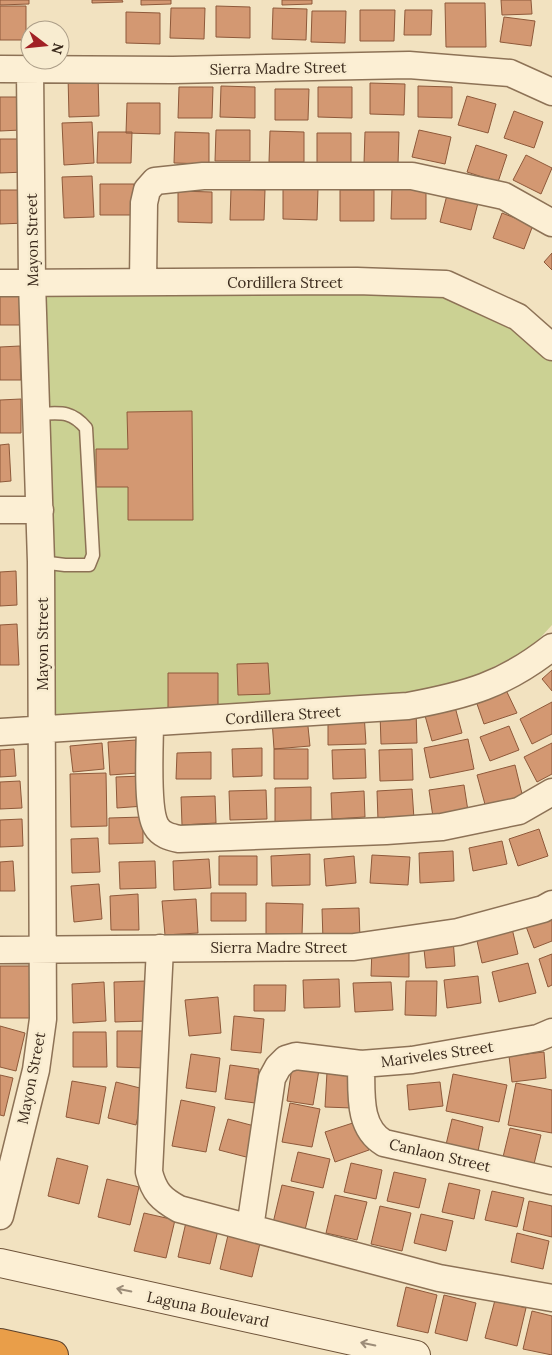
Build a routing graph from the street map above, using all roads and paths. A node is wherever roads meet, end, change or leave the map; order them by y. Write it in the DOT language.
graph roads {
  1 [pos="0,69"];
  2 [pos="20,69"];
  3 [pos="70,69"];
  4 [pos="30,70"];
  5 [pos="552,92"];
  6 [pos="552,222"];
  7 [pos="32,282"];
  8 [pos="143,282"];
  9 [pos="0,283"];
  10 [pos="552,348"];
  11 [pos="38,414"];
  12 [pos="0,510"];
  13 [pos="40,510"];
  14 [pos="41,562"];
  15 [pos="552,647"];
  16 [pos="150,723"];
  17 [pos="42,730"];
  18 [pos="0,732"];
  19 [pos="552,792"];
  20 [pos="552,904"];
  21 [pos="160,948"];
  22 [pos="42,949"];
  23 [pos="0,950"];
  24 [pos="552,1032"];
  25 [pos="361,1064"];
  26 [pos="552,1181"];
  27 [pos="0,1216"];
  28 [pos="250,1228"];
  29 [pos="0,1263"];
  30 [pos="552,1298"];
  31 [pos="0,1343"];
  32 [pos="54,1355"];
  33 [pos="416,1355"];
  1 -- 2 [label="street, Sierra Madre Street"];
  3 -- 5 [label="street, Sierra Madre Street"];
  4 -- 7 [label="street, Mayon Street"];
  6 -- 8 [label="street"];
  7 -- 8 [label="street, Cordillera Street"];
  7 -- 9 [label="street, Cordillera Street"];
  7 -- 11 [label="street, Mayon Street"];
  8 -- 10 [label="street, Cordillera Street"];
  11 -- 13 [label="street, Mayon Street"];
  11 -- 14 [label="lane"];
  12 -- 13 [label="street"];
  13 -- 14 [label="street, Mayon Street"];
  14 -- 17 [label="street, Mayon Street"];
  15 -- 16 [label="street, Cordillera Street"];
  16 -- 17 [label="street, Cordillera Street"];
  16 -- 19 [label="street"];
  17 -- 18 [label="street, Cordillera Street"];
  17 -- 22 [label="street, Mayon Street"];
  20 -- 21 [label="street, Sierra Madre Street"];
  21 -- 22 [label="street, Sierra Madre Street"];
  21 -- 28 [label="street"];
  22 -- 23 [label="street, Sierra Madre Street"];
  22 -- 27 [label="street, Mayon Street"];
  24 -- 25 [label="street, Mariveles Street"];
  25 -- 26 [label="street, Canlaon Street"];
  25 -- 28 [label="street, Mariveles Street"];
  28 -- 30 [label="street"];
  33 -- 29 [label="main road, Laguna Boulevard, one-way"];
  31 -- 32 [label="highway"];
}
